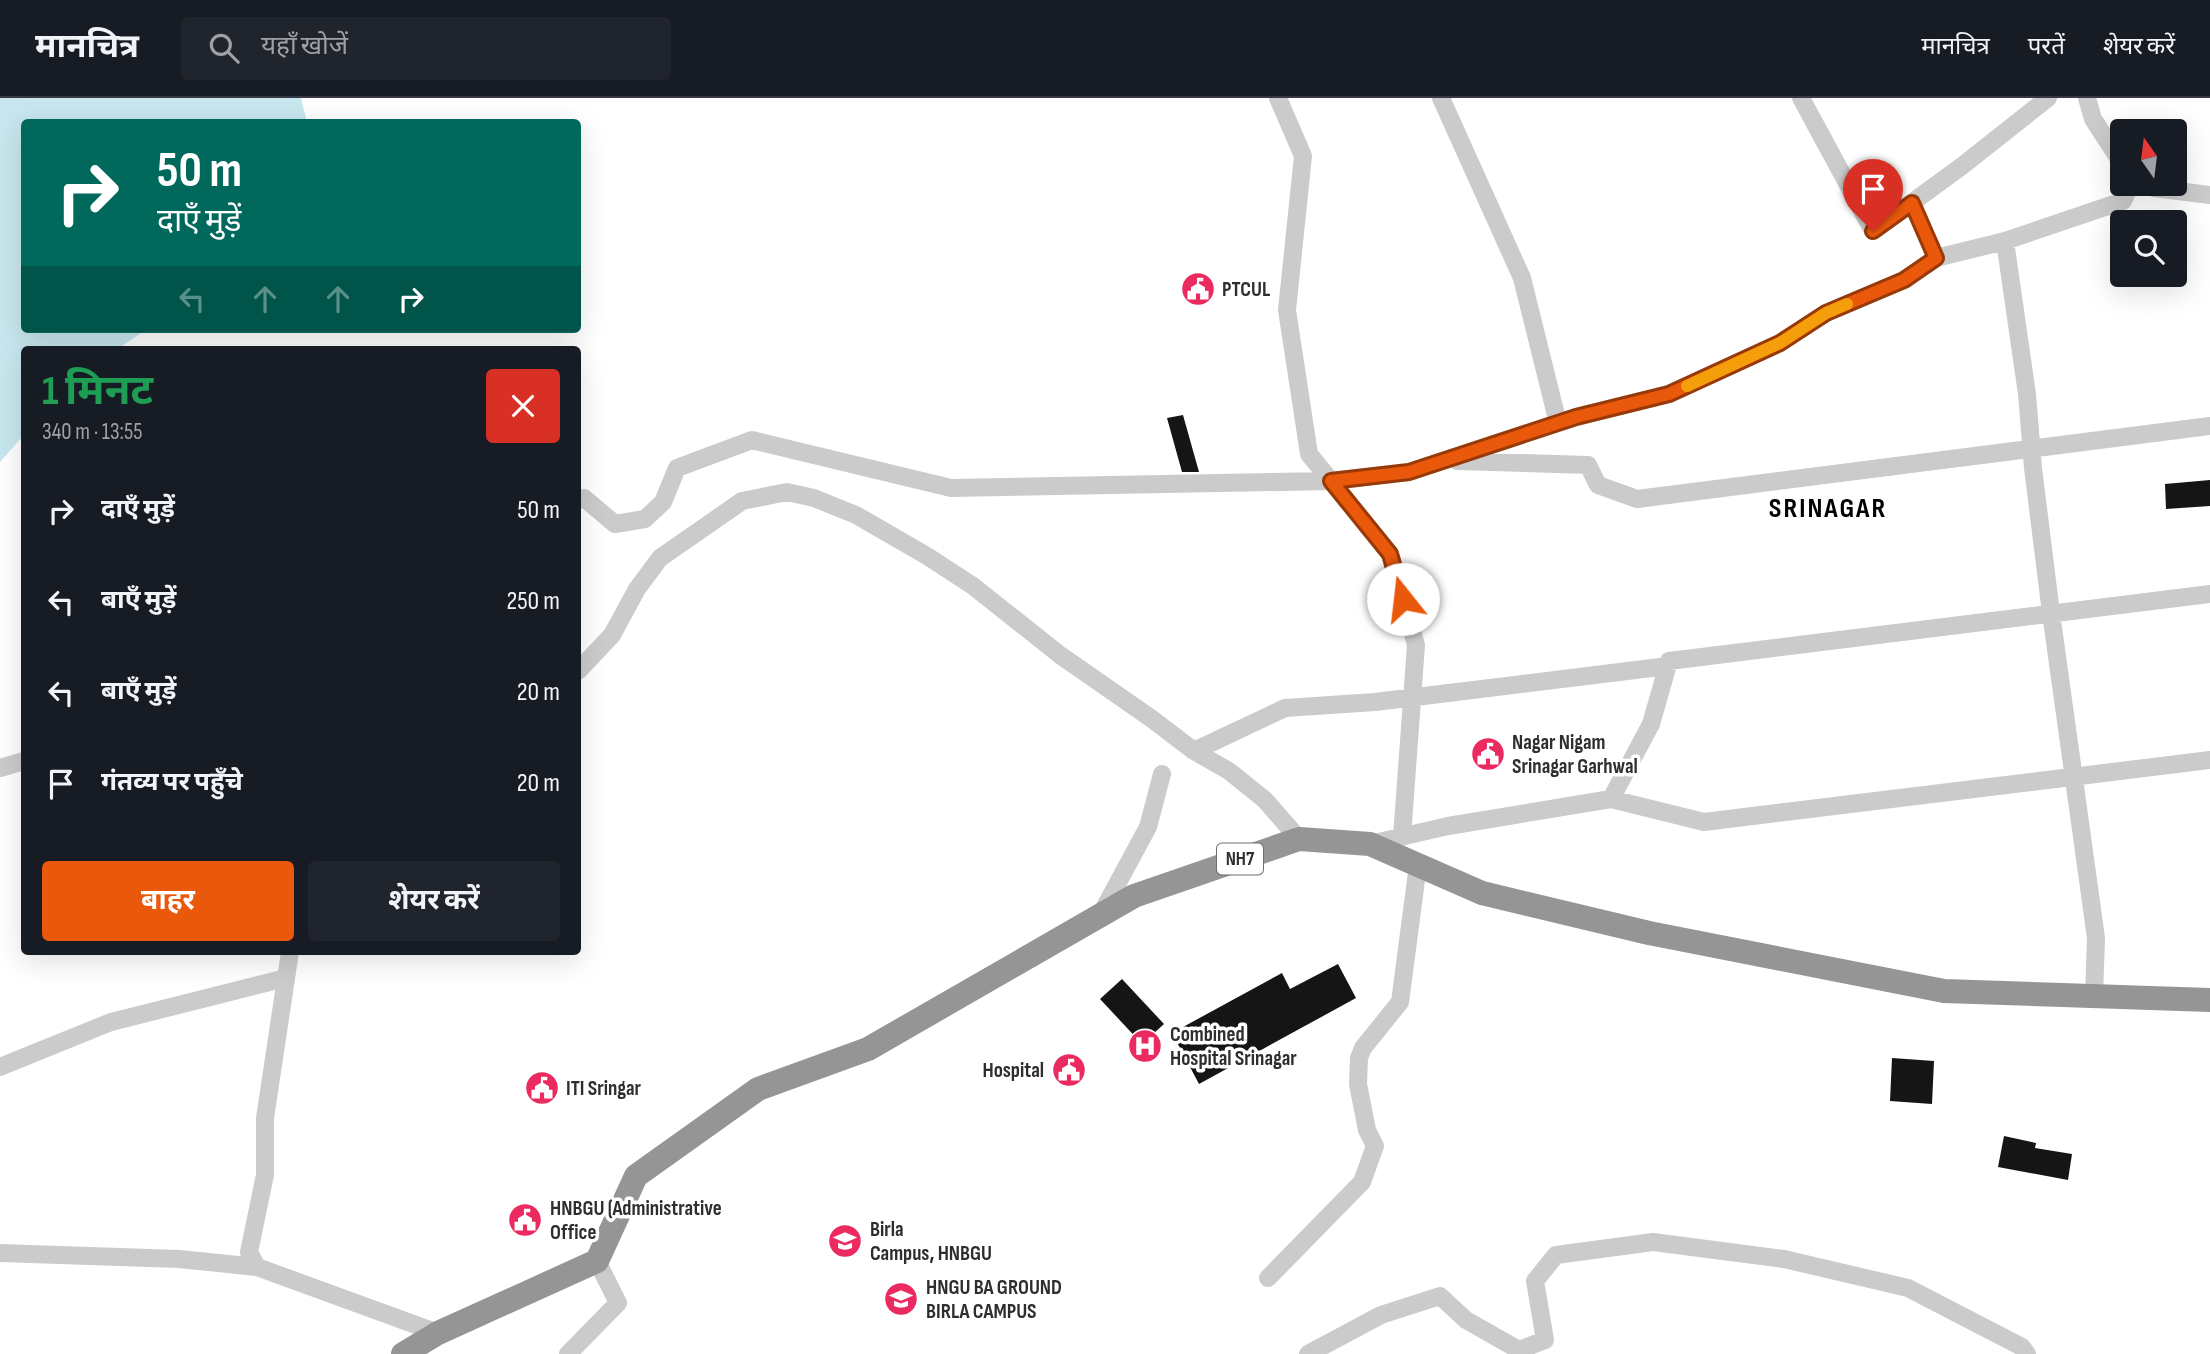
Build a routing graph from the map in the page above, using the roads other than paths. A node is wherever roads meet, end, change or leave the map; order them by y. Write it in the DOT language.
graph roads {
  1 [pos="1278,98"];
  2 [pos="1440,98"];
  3 [pos="1801,98"];
  4 [pos="2048,98"];
  5 [pos="2087,98"];
  6 [pos="2110,145"];
  7 [pos="2188,192"];
  8 [pos="2210,195"];
  9 [pos="2125,196"];
  10 [pos="1912,203"];
  11 [pos="2005,241"];
  12 [pos="1936,258"];
  13 [pos="1558,423"];
  14 [pos="2210,426"];
  15 [pos="2031,449"];
  16 [pos="1444,461"];
  17 [pos="1331,481"];
  18 [pos="581,499"];
  19 [pos="2210,594"];
  20 [pos="2051,613"];
  21 [pos="1668,666"];
  22 [pos="581,668"];
  23 [pos="1412,698"];
  24 [pos="1194,751"];
  25 [pos="2210,760"];
  26 [pos="21,762"];
  27 [pos="0,768"];
  28 [pos="1162,774"];
  29 [pos="2074,777"];
  30 [pos="1611,799"];
  31 [pos="1402,837"];
  32 [pos="1299,839"];
  33 [pos="1370,844"];
  34 [pos="1418,865"];
  35 [pos="1100,916"];
  36 [pos="290,955"];
  37 [pos="286,978"];
  38 [pos="2094,996"];
  39 [pos="2210,1000"];
  40 [pos="0,1067"];
  41 [pos="0,1252"];
  42 [pos="597,1261"];
  43 [pos="257,1267"];
  44 [pos="1268,1278"];
  45 [pos="438,1333"];
  46 [pos="403,1354"];
  47 [pos="568,1354"];
  48 [pos="1308,1354"];
  49 [pos="2027,1354"];
  1 -- 17 [label="street"];
  2 -- 13 [label="street"];
  3 -- 10 [label="street"];
  4 -- 10 [label="street"];
  5 -- 6 [label="street"];
  7 -- 8 [label="street"];
  9 -- 11 [label="street"];
  10 -- 12 [label="street"];
  11 -- 12 [label="street"];
  11 -- 15 [label="street"];
  12 -- 13 [label="street"];
  13 -- 16 [label="street"];
  14 -- 15 [label="street"];
  15 -- 16 [label="street"];
  15 -- 20 [label="street"];
  16 -- 17 [label="street"];
  17 -- 18 [label="street"];
  17 -- 23 [label="street"];
  19 -- 20 [label="street"];
  20 -- 21 [label="street"];
  20 -- 29 [label="street"];
  21 -- 23 [label="street"];
  21 -- 30 [label="street"];
  22 -- 24 [label="street"];
  23 -- 24 [label="street"];
  23 -- 31 [label="street"];
  24 -- 32 [label="street"];
  25 -- 29 [label="street"];
  26 -- 27 [label="street"];
  28 -- 35 [label="street"];
  29 -- 30 [label="street"];
  29 -- 38 [label="street"];
  30 -- 31 [label="street"];
  31 -- 33 [label="street"];
  32 -- 33 [label="highway, NH7"];
  32 -- 35 [label="highway, NH7"];
  33 -- 34 [label="highway, NH7"];
  34 -- 38 [label="highway, NH7"];
  34 -- 44 [label="street"];
  35 -- 42 [label="highway, NH7"];
  36 -- 37 [label="street"];
  37 -- 40 [label="street"];
  37 -- 43 [label="street"];
  38 -- 39 [label="highway, NH7"];
  41 -- 43 [label="street"];
  42 -- 45 [label="highway"];
  42 -- 47 [label="street"];
  43 -- 45 [label="street"];
  45 -- 46 [label="highway"];
  48 -- 49 [label="street"];
}
